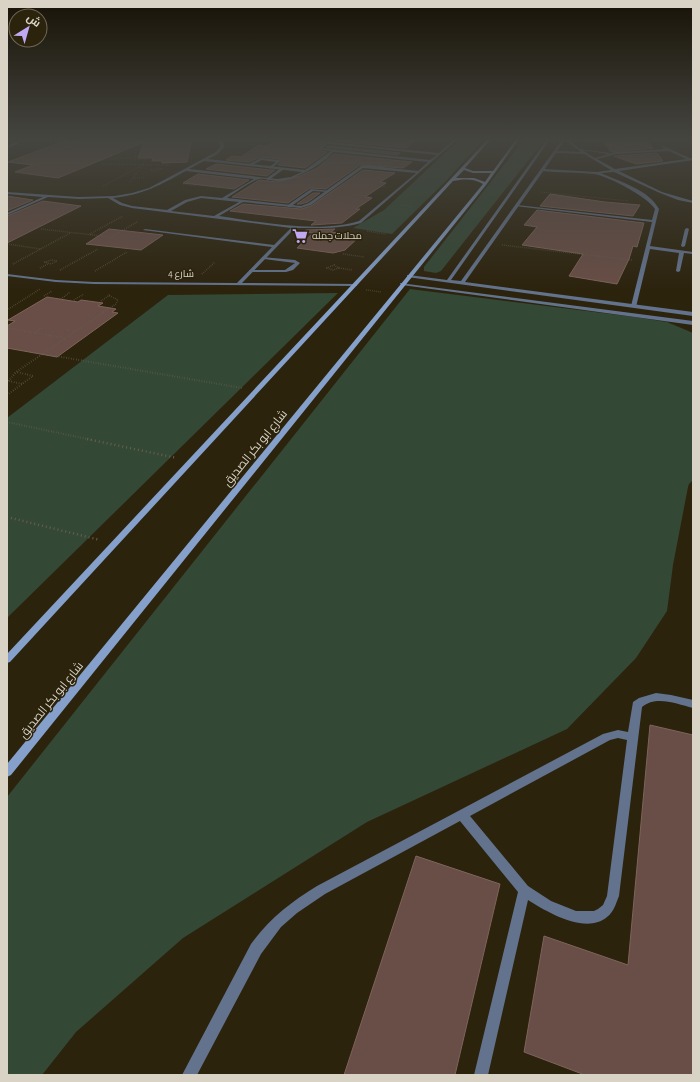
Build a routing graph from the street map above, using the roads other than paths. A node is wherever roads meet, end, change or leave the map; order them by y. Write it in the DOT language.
graph roads {
  1 [pos="149,188"];
  2 [pos="240,188"];
  3 [pos="332,188"];
  4 [pos="399,188"];
  5 [pos="445,188"];
  6 [pos="481,188"];
  7 [pos="514,188"];
  8 [pos="530,188"];
  9 [pos="629,188"];
  10 [pos="653,188"];
  11 [pos="328,191"];
  12 [pos="7,193"];
  13 [pos="49,196"];
  14 [pos="108,197"];
  15 [pos="223,199"];
  16 [pos="243,201"];
  17 [pos="693,202"];
  18 [pos="288,206"];
  19 [pos="517,206"];
  20 [pos="166,212"];
  21 [pos="7,214"];
  22 [pos="215,218"];
  23 [pos="654,221"];
  24 [pos="294,227"];
  25 [pos="687,229"];
  26 [pos="146,230"];
  27 [pos="649,245"];
  28 [pos="275,246"];
  29 [pos="693,248"];
  30 [pos="682,249"];
  31 [pos="693,253"];
  32 [pos="264,258"];
  33 [pos="251,270"];
  34 [pos="678,271"];
  35 [pos="7,275"];
  36 [pos="409,276"];
  37 [pos="448,281"];
  38 [pos="462,283"];
  39 [pos="238,284"];
  40 [pos="402,284"];
  41 [pos="354,286"];
  42 [pos="634,306"];
  43 [pos="693,314"];
  44 [pos="691,324"];
  45 [pos="7,660"];
  46 [pos="693,704"];
  47 [pos="632,737"];
  48 [pos="7,772"];
  49 [pos="462,815"];
  50 [pos="524,890"];
  51 [pos="189,1075"];
  52 [pos="481,1075"];
  1 -- 14 [label="street"];
  2 -- 15 [label="street"];
  3 -- 11 [label="street"];
  4 -- 24 [label="street"];
  5 -- 41 [label="main road"];
  6 -- 36 [label="main road, شارع ابو بكر الصديق"];
  7 -- 37 [label="street"];
  8 -- 19 [label="street"];
  9 -- 23 [label="street"];
  10 -- 17 [label="street"];
  11 -- 18 [label="street"];
  11 -- 18 [label="street"];
  12 -- 13 [label="street"];
  13 -- 14 [label="street"];
  13 -- 21 [label="street"];
  14 -- 20 [label="street"];
  15 -- 16 [label="street"];
  15 -- 20 [label="street"];
  16 -- 18 [label="street"];
  16 -- 22 [label="street"];
  19 -- 23 [label="street"];
  19 -- 38 [label="street"];
  20 -- 22 [label="street"];
  22 -- 24 [label="street"];
  23 -- 27 [label="street"];
  24 -- 28 [label="street"];
  25 -- 30 [label="street"];
  26 -- 28 [label="street"];
  27 -- 30 [label="street"];
  27 -- 42 [label="street"];
  28 -- 32 [label="street"];
  29 -- 30 [label="street"];
  30 -- 31 [label="street"];
  30 -- 34 [label="street"];
  32 -- 33 [label="street"];
  32 -- 33 [label="street"];
  33 -- 39 [label="street"];
  35 -- 39 [label="street, شارع 4"];
  36 -- 37 [label="street"];
  36 -- 40 [label="main road, شارع ابو بكر الصديق"];
  37 -- 38 [label="street"];
  38 -- 42 [label="street"];
  39 -- 41 [label="street, شارع 4"];
  40 -- 44 [label="street"];
  40 -- 48 [label="main road, شارع ابو بكر الصديق"];
  41 -- 45 [label="main road"];
  42 -- 43 [label="street"];
  46 -- 47 [label="street"];
  47 -- 49 [label="street"];
  47 -- 50 [label="street"];
  49 -- 50 [label="street"];
  49 -- 51 [label="street"];
  50 -- 52 [label="street"];
}
